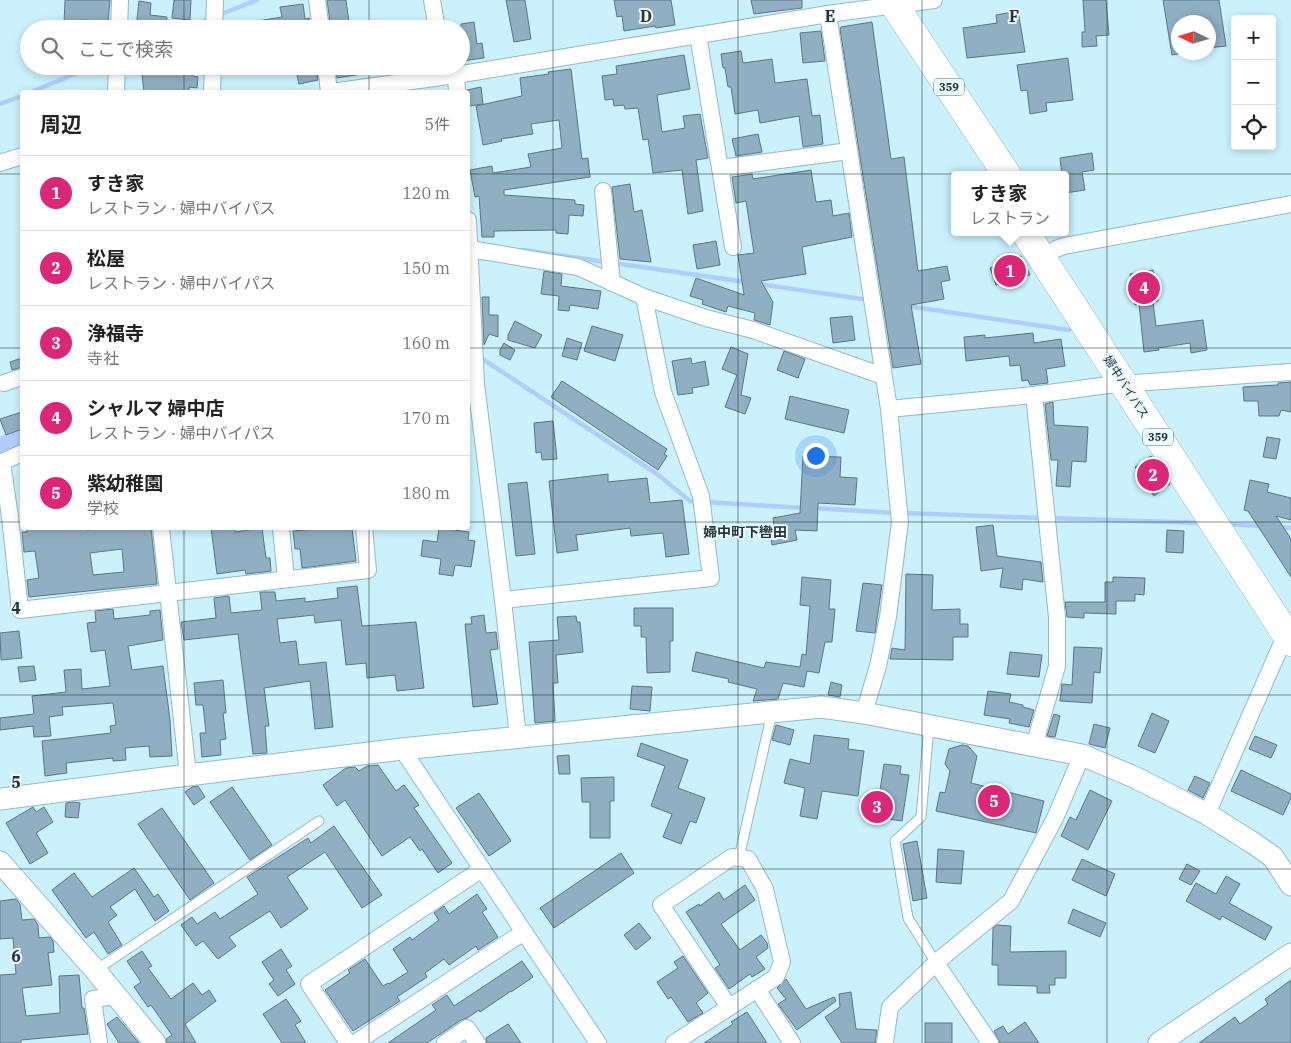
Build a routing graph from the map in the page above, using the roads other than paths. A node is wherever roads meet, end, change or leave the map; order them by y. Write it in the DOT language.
graph roads {
  1 [pos="120,0"];
  2 [pos="215,0"];
  3 [pos="317,0"];
  4 [pos="432,0"];
  5 [pos="934,0"];
  6 [pos="884,3"];
  7 [pos="828,14"];
  8 [pos="119,20"];
  9 [pos="214,20"];
  10 [pos="320,20"];
  11 [pos="435,20"];
  12 [pos="698,35"];
  13 [pos="470,69"];
  14 [pos="117,75"];
  15 [pos="213,75"];
  16 [pos="327,75"];
  17 [pos="430,75"];
  18 [pos="449,75"];
  19 [pos="116,90"];
  20 [pos="212,90"];
  21 [pos="330,90"];
  22 [pos="342,90"];
  23 [pos="456,90"];
  24 [pos="849,151"];
  25 [pos="20,157"];
  26 [pos="0,163"];
  27 [pos="720,168"];
  28 [pos="985,171"];
  29 [pos="1004,171"];
  30 [pos="603,191"];
  31 [pos="1291,204"];
  32 [pos="1028,236"];
  33 [pos="1050,241"];
  34 [pos="733,247"];
  35 [pos="470,249"];
  36 [pos="612,283"];
  37 [pos="644,297"];
  38 [pos="1291,372"];
  39 [pos="883,376"];
  40 [pos="20,378"];
  41 [pos="472,382"];
  42 [pos="4,383"];
  43 [pos="1133,384"];
  44 [pos="1034,395"];
  45 [pos="889,409"];
  46 [pos="20,454"];
  47 [pos="16,517"];
  48 [pos="161,530"];
  49 [pos="281,530"];
  50 [pos="364,530"];
  51 [pos="286,579"];
  52 [pos="169,593"];
  53 [pos="504,600"];
  54 [pos="1289,630"];
  55 [pos="772,712"];
  56 [pos="864,713"];
  57 [pos="929,727"];
  58 [pos="518,737"];
  59 [pos="1034,746"];
  60 [pos="402,749"];
  61 [pos="1082,755"];
  62 [pos="188,775"];
  63 [pos="0,799"];
  64 [pos="1206,814"];
  65 [pos="319,821"];
  66 [pos="739,858"];
  67 [pos="0,862"];
  68 [pos="482,869"];
  69 [pos="1291,885"];
  70 [pos="524,932"];
  71 [pos="1291,954"];
  72 [pos="936,963"];
  73 [pos="96,971"];
  74 [pos="756,989"];
  75 [pos="117,996"];
  76 [pos="729,1007"];
  77 [pos="99,1043"];
  78 [pos="155,1043"];
  79 [pos="348,1043"];
  80 [pos="355,1043"];
  81 [pos="445,1043"];
  82 [pos="477,1043"];
  83 [pos="598,1043"];
  84 [pos="674,1043"];
  85 [pos="792,1043"];
  86 [pos="886,1043"];
  87 [pos="990,1043"];
  88 [pos="1159,1043"];
  1 -- 8 [label="street"];
  2 -- 9 [label="street"];
  3 -- 10 [label="street"];
  4 -- 11 [label="street"];
  5 -- 6 [label="street"];
  6 -- 7 [label="street"];
  6 -- 28 [label="highway, 359"];
  6 -- 29 [label="highway, 359"];
  7 -- 12 [label="street"];
  7 -- 24 [label="street"];
  12 -- 13 [label="street"];
  12 -- 27 [label="street"];
  14 -- 19 [label="street"];
  15 -- 20 [label="street"];
  16 -- 21 [label="street"];
  17 -- 22 [label="street"];
  18 -- 23 [label="street"];
  24 -- 27 [label="street"];
  24 -- 39 [label="street"];
  25 -- 26 [label="street"];
  27 -- 34 [label="street"];
  30 -- 36 [label="street"];
  31 -- 33 [label="street"];
  32 -- 43 [label="highway, 婦中バイパス / 359"];
  33 -- 43 [label="highway, 婦中バイパス / 359"];
  35 -- 36 [label="street"];
  35 -- 41 [label="street"];
  36 -- 37 [label="street"];
  37 -- 39 [label="street"];
  37 -- 53 [label="street"];
  38 -- 43 [label="street"];
  39 -- 45 [label="street"];
  40 -- 42 [label="street"];
  41 -- 53 [label="street"];
  43 -- 44 [label="street"];
  43 -- 54 [label="highway, 婦中バイパス / 359"];
  44 -- 45 [label="street"];
  44 -- 59 [label="street"];
  45 -- 56 [label="street"];
  46 -- 47 [label="street"];
  47 -- 52 [label="street"];
  48 -- 52 [label="street"];
  49 -- 51 [label="street"];
  50 -- 51 [label="street"];
  51 -- 52 [label="street"];
  52 -- 62 [label="street"];
  53 -- 58 [label="street"];
  54 -- 64 [label="street"];
  55 -- 56 [label="street"];
  55 -- 58 [label="street"];
  55 -- 66 [label="lane"];
  56 -- 57 [label="street"];
  57 -- 59 [label="street"];
  57 -- 72 [label="lane"];
  58 -- 60 [label="street"];
  59 -- 61 [label="street"];
  60 -- 62 [label="street"];
  60 -- 68 [label="street"];
  61 -- 64 [label="street"];
  61 -- 72 [label="street"];
  62 -- 63 [label="street"];
  64 -- 69 [label="street"];
  65 -- 73 [label="lane"];
  66 -- 74 [label="street"];
  66 -- 76 [label="street"];
  67 -- 73 [label="street"];
  68 -- 70 [label="street"];
  68 -- 79 [label="street"];
  70 -- 80 [label="street"];
  70 -- 83 [label="street"];
  71 -- 88 [label="street"];
  72 -- 86 [label="street"];
  72 -- 87 [label="street"];
  73 -- 75 [label="street"];
  74 -- 76 [label="street"];
  74 -- 85 [label="street"];
  75 -- 77 [label="street"];
  75 -- 78 [label="street"];
  76 -- 84 [label="street"];
  81 -- 82 [label="street"];
}
